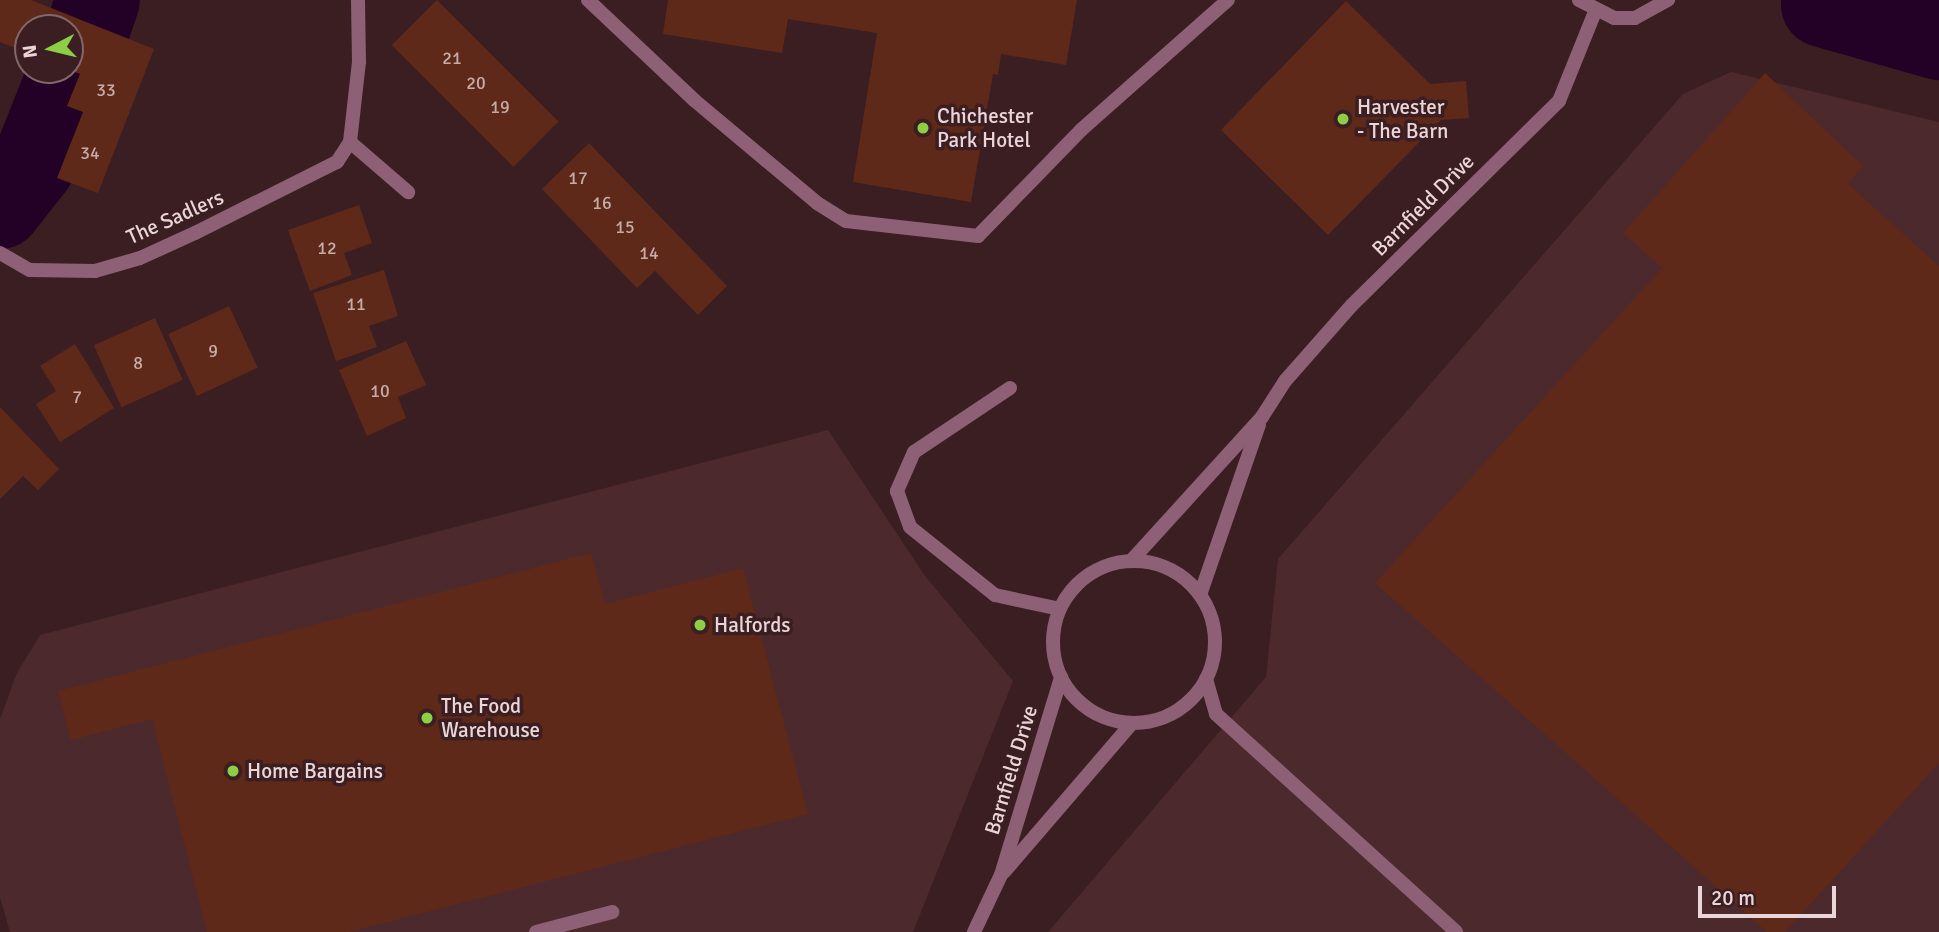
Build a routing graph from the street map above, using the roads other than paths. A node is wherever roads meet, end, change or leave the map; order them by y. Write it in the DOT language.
graph roads {
  1 [pos="358,0"];
  2 [pos="588,0"];
  3 [pos="1228,0"];
  4 [pos="1579,0"];
  5 [pos="1668,0"];
  6 [pos="1595,12"];
  7 [pos="350,142"];
  8 [pos="408,192"];
  9 [pos="0,253"];
  10 [pos="1010,388"];
  11 [pos="1262,417"];
  12 [pos="1131,561"];
  13 [pos="1200,595"];
  14 [pos="1060,609"];
  15 [pos="1061,677"];
  16 [pos="1206,679"];
  17 [pos="1132,723"];
  18 [pos="1001,875"];
  19 [pos="612,912"];
  20 [pos="536,932"];
  21 [pos="974,932"];
  22 [pos="1456,932"];
  1 -- 7 [label="street"];
  2 -- 3 [label="street"];
  4 -- 6 [label="street"];
  5 -- 6 [label="street"];
  6 -- 11 [label="street, Barnfield Drive"];
  7 -- 8 [label="street"];
  7 -- 9 [label="street, The Sadlers"];
  10 -- 14 [label="street"];
  11 -- 12 [label="street, Barnfield Drive"];
  11 -- 13 [label="street, Barnfield Drive"];
  12 -- 13 [label="street"];
  12 -- 14 [label="street, Barnfield Drive"];
  13 -- 16 [label="street"];
  14 -- 15 [label="street, Barnfield Drive"];
  15 -- 17 [label="street"];
  15 -- 18 [label="street, Barnfield Drive"];
  16 -- 17 [label="street"];
  16 -- 22 [label="street"];
  17 -- 18 [label="street, Barnfield Drive"];
  18 -- 21 [label="street, Barnfield Drive"];
  19 -- 20 [label="street"];
}
